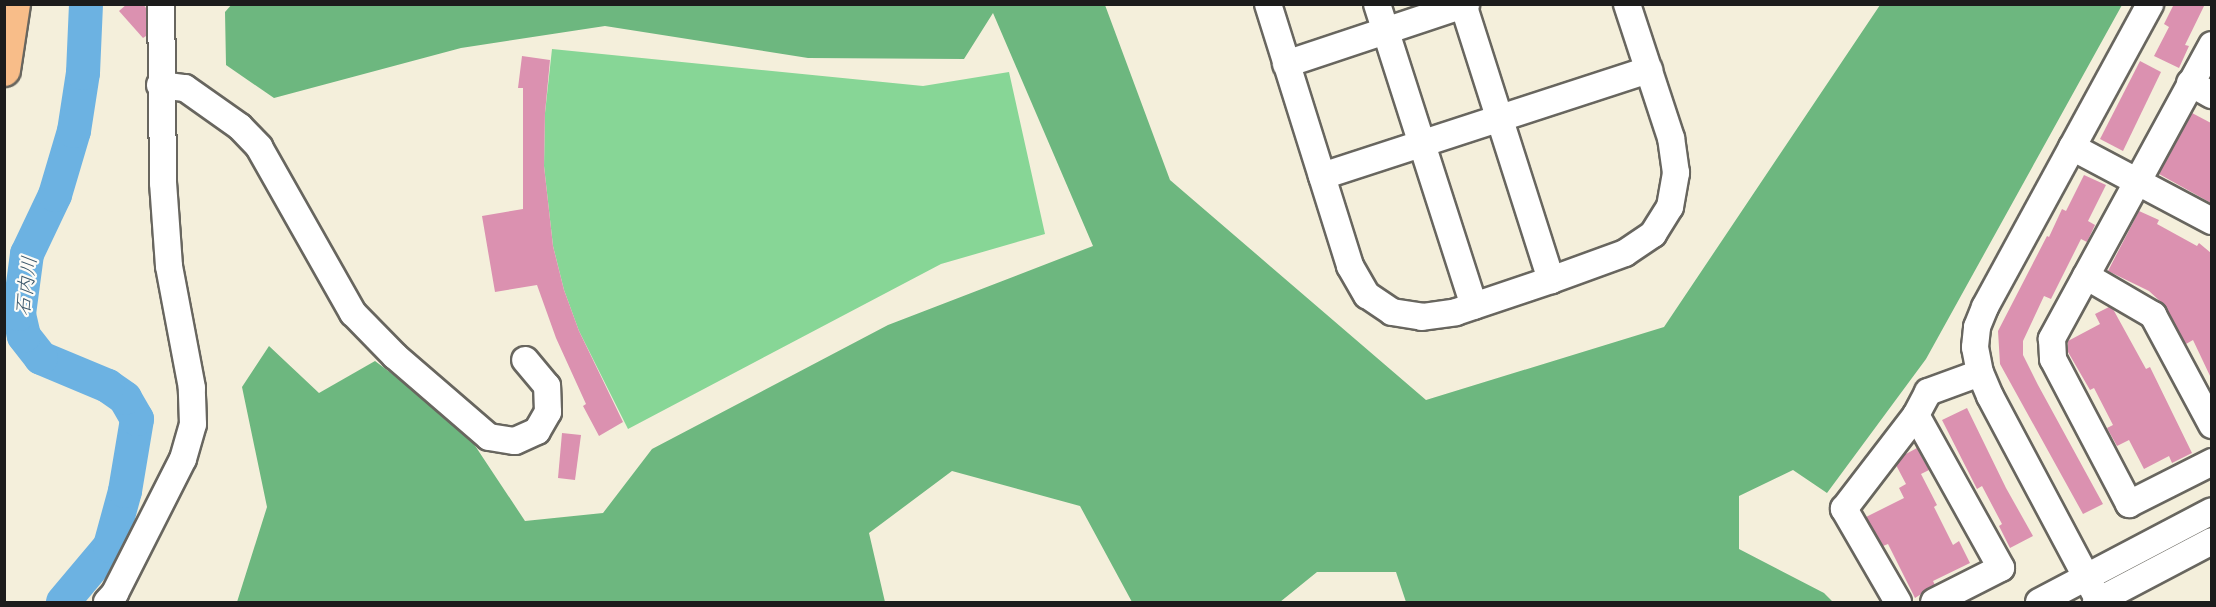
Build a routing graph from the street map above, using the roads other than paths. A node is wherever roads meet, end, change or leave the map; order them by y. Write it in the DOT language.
graph roads {
  1 [pos="14,4"];
  2 [pos="160,4"];
  3 [pos="1268,4"];
  4 [pos="1377,4"];
  5 [pos="1628,4"];
  6 [pos="2150,4"];
  7 [pos="1464,5"];
  8 [pos="1386,31"];
  9 [pos="2211,45"];
  10 [pos="1286,64"];
  11 [pos="4,70"];
  12 [pos="1649,70"];
  13 [pos="160,85"];
  14 [pos="2201,89"];
  15 [pos="1499,119"];
  16 [pos="1422,143"];
  17 [pos="2072,147"];
  18 [pos="1322,176"];
  19 [pos="2137,180"];
  20 [pos="2211,221"];
  21 [pos="2085,276"];
  22 [pos="1551,280"];
  23 [pos="1474,306"];
  24 [pos="525,360"];
  25 [pos="1980,373"];
  26 [pos="1917,415"];
  27 [pos="2211,425"];
  28 [pos="2211,462"];
  29 [pos="2211,511"];
  30 [pos="2211,541"];
  31 [pos="2086,578"];
  32 [pos="2097,602"];
  33 [pos="107,603"];
  34 [pos="1898,603"];
  35 [pos="1934,603"];
  36 [pos="2039,603"];
  1 -- 11 [label="main road"];
  2 -- 13 [label="street"];
  3 -- 10 [label="street"];
  4 -- 8 [label="street"];
  5 -- 12 [label="street"];
  6 -- 17 [label="street"];
  7 -- 8 [label="street"];
  7 -- 15 [label="street"];
  8 -- 10 [label="street"];
  8 -- 16 [label="street"];
  9 -- 14 [label="street"];
  10 -- 18 [label="street"];
  12 -- 15 [label="street"];
  12 -- 22 [label="street"];
  13 -- 24 [label="street"];
  13 -- 33 [label="street"];
  14 -- 19 [label="street"];
  15 -- 16 [label="street"];
  15 -- 22 [label="street"];
  16 -- 18 [label="street"];
  16 -- 23 [label="street"];
  17 -- 19 [label="street"];
  17 -- 25 [label="street"];
  18 -- 23 [label="street"];
  19 -- 20 [label="street"];
  19 -- 21 [label="street"];
  21 -- 27 [label="street"];
  21 -- 28 [label="street"];
  22 -- 23 [label="street"];
  25 -- 26 [label="street"];
  25 -- 31 [label="street"];
  26 -- 34 [label="street"];
  26 -- 35 [label="street"];
  29 -- 31 [label="street"];
  30 -- 32 [label="street"];
  31 -- 32 [label="street"];
  31 -- 36 [label="street"];
}
